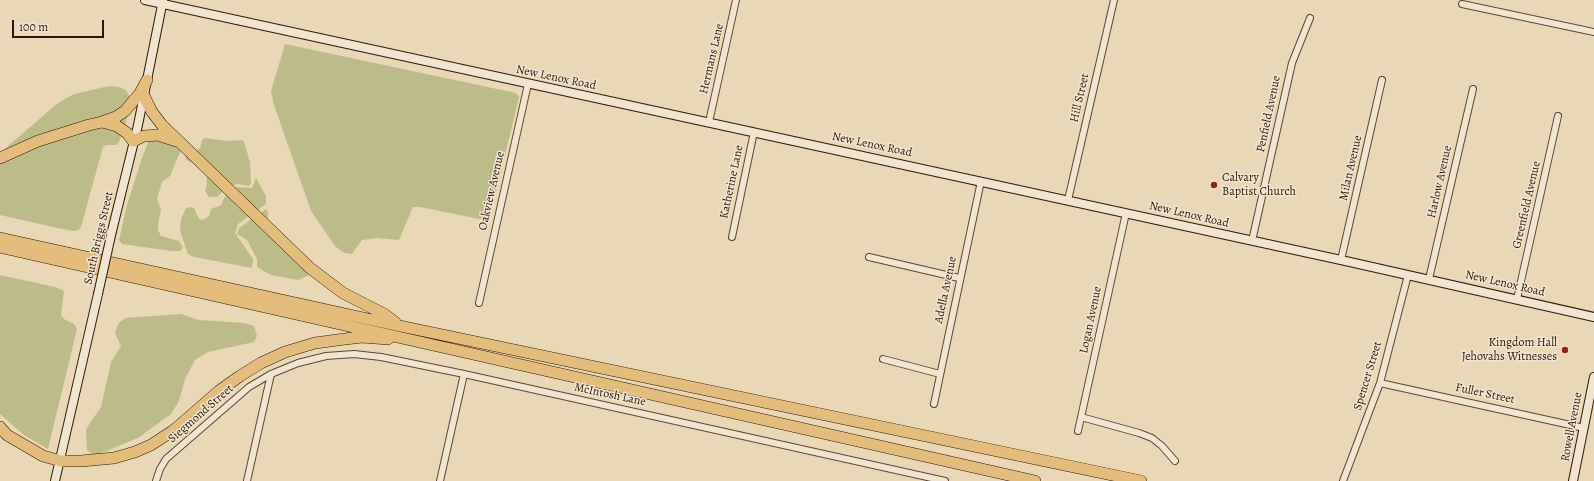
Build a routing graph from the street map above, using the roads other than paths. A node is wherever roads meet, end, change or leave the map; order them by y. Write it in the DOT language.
graph roads {
  1 [pos="145,0"];
  2 [pos="736,0"];
  3 [pos="1114,0"];
  4 [pos="163,2"];
  5 [pos="1462,4"];
  6 [pos="1310,18"];
  7 [pos="1594,32"];
  8 [pos="147,80"];
  9 [pos="1382,80"];
  10 [pos="528,84"];
  11 [pos="1473,89"];
  12 [pos="144,96"];
  13 [pos="1558,116"];
  14 [pos="102,122"];
  15 [pos="709,122"];
  16 [pos="754,132"];
  17 [pos="133,141"];
  18 [pos="178,142"];
  19 [pos="0,158"];
  20 [pos="981,181"];
  21 [pos="1068,200"];
  22 [pos="1126,213"];
  23 [pos="732,237"];
  24 [pos="0,238"];
  25 [pos="1252,241"];
  26 [pos="0,247"];
  27 [pos="869,257"];
  28 [pos="1341,260"];
  29 [pos="1408,275"];
  30 [pos="960,278"];
  31 [pos="1429,279"];
  32 [pos="1517,299"];
  33 [pos="478,303"];
  34 [pos="1594,317"];
  35 [pos="400,326"];
  36 [pos="428,343"];
  37 [pos="883,359"];
  38 [pos="271,374"];
  39 [pos="464,374"];
  40 [pos="940,374"];
  41 [pos="1594,377"];
  42 [pos="1380,383"];
  43 [pos="934,404"];
  44 [pos="1081,417"];
  45 [pos="0,427"];
  46 [pos="1584,428"];
  47 [pos="1078,431"];
  48 [pos="61,461"];
  49 [pos="1175,461"];
  50 [pos="919,478"];
  51 [pos="55,481"];
  52 [pos="156,481"];
  53 [pos="248,481"];
  54 [pos="440,481"];
  55 [pos="945,481"];
  56 [pos="1035,481"];
  57 [pos="1141,481"];
  58 [pos="1343,481"];
  59 [pos="1573,481"];
  1 -- 4 [label="street, New Lenox Road"];
  2 -- 15 [label="street, Hermans Lane"];
  3 -- 21 [label="street, Hill Street"];
  4 -- 8 [label="street, South Briggs Street"];
  4 -- 10 [label="street, New Lenox Road"];
  5 -- 7 [label="street"];
  6 -- 25 [label="street, Penfield Avenue"];
  8 -- 12 [label="street, South Briggs Street"];
  8 -- 14 [label="highway"];
  9 -- 28 [label="street, Milan Avenue"];
  10 -- 15 [label="street, New Lenox Road"];
  10 -- 33 [label="street, Oakview Avenue"];
  11 -- 31 [label="street, Harlow Avenue"];
  12 -- 17 [label="street, South Briggs Street"];
  12 -- 18 [label="highway"];
  13 -- 32 [label="street, Greenfield Avenue"];
  14 -- 17 [label="highway"];
  14 -- 19 [label="highway"];
  15 -- 16 [label="street, New Lenox Road"];
  16 -- 20 [label="street, New Lenox Road"];
  16 -- 23 [label="street, Katherine Lane"];
  17 -- 18 [label="highway"];
  17 -- 48 [label="street, South Briggs Street, bridge"];
  18 -- 35 [label="highway"];
  20 -- 21 [label="street, New Lenox Road"];
  20 -- 30 [label="street, Adella Avenue"];
  21 -- 22 [label="street, New Lenox Road"];
  22 -- 25 [label="street, New Lenox Road"];
  22 -- 44 [label="street, Logan Avenue"];
  24 -- 35 [label="highway"];
  25 -- 28 [label="street, New Lenox Road"];
  26 -- 36 [label="highway"];
  27 -- 30 [label="street"];
  28 -- 29 [label="street, New Lenox Road"];
  29 -- 31 [label="street, New Lenox Road"];
  29 -- 42 [label="street, Spencer Street"];
  30 -- 40 [label="street, Adella Avenue"];
  31 -- 32 [label="street, New Lenox Road"];
  32 -- 34 [label="street, New Lenox Road"];
  35 -- 57 [label="highway"];
  36 -- 48 [label="highway"];
  36 -- 56 [label="highway"];
  37 -- 40 [label="street"];
  38 -- 39 [label="street, McIntosh Lane"];
  38 -- 52 [label="street, Siegmond Street"];
  38 -- 53 [label="street"];
  39 -- 50 [label="street, McIntosh Lane"];
  39 -- 54 [label="street"];
  40 -- 43 [label="street, Adella Avenue"];
  41 -- 46 [label="street, Rowell Avenue"];
  42 -- 46 [label="street, Fuller Street"];
  42 -- 58 [label="street, Spencer Street"];
  44 -- 47 [label="street, Logan Avenue"];
  44 -- 49 [label="street"];
  45 -- 48 [label="highway"];
  46 -- 59 [label="street, Rowell Avenue"];
  48 -- 51 [label="street, South Briggs Street"];
  50 -- 55 [label="street, McIntosh Lane"];
}
